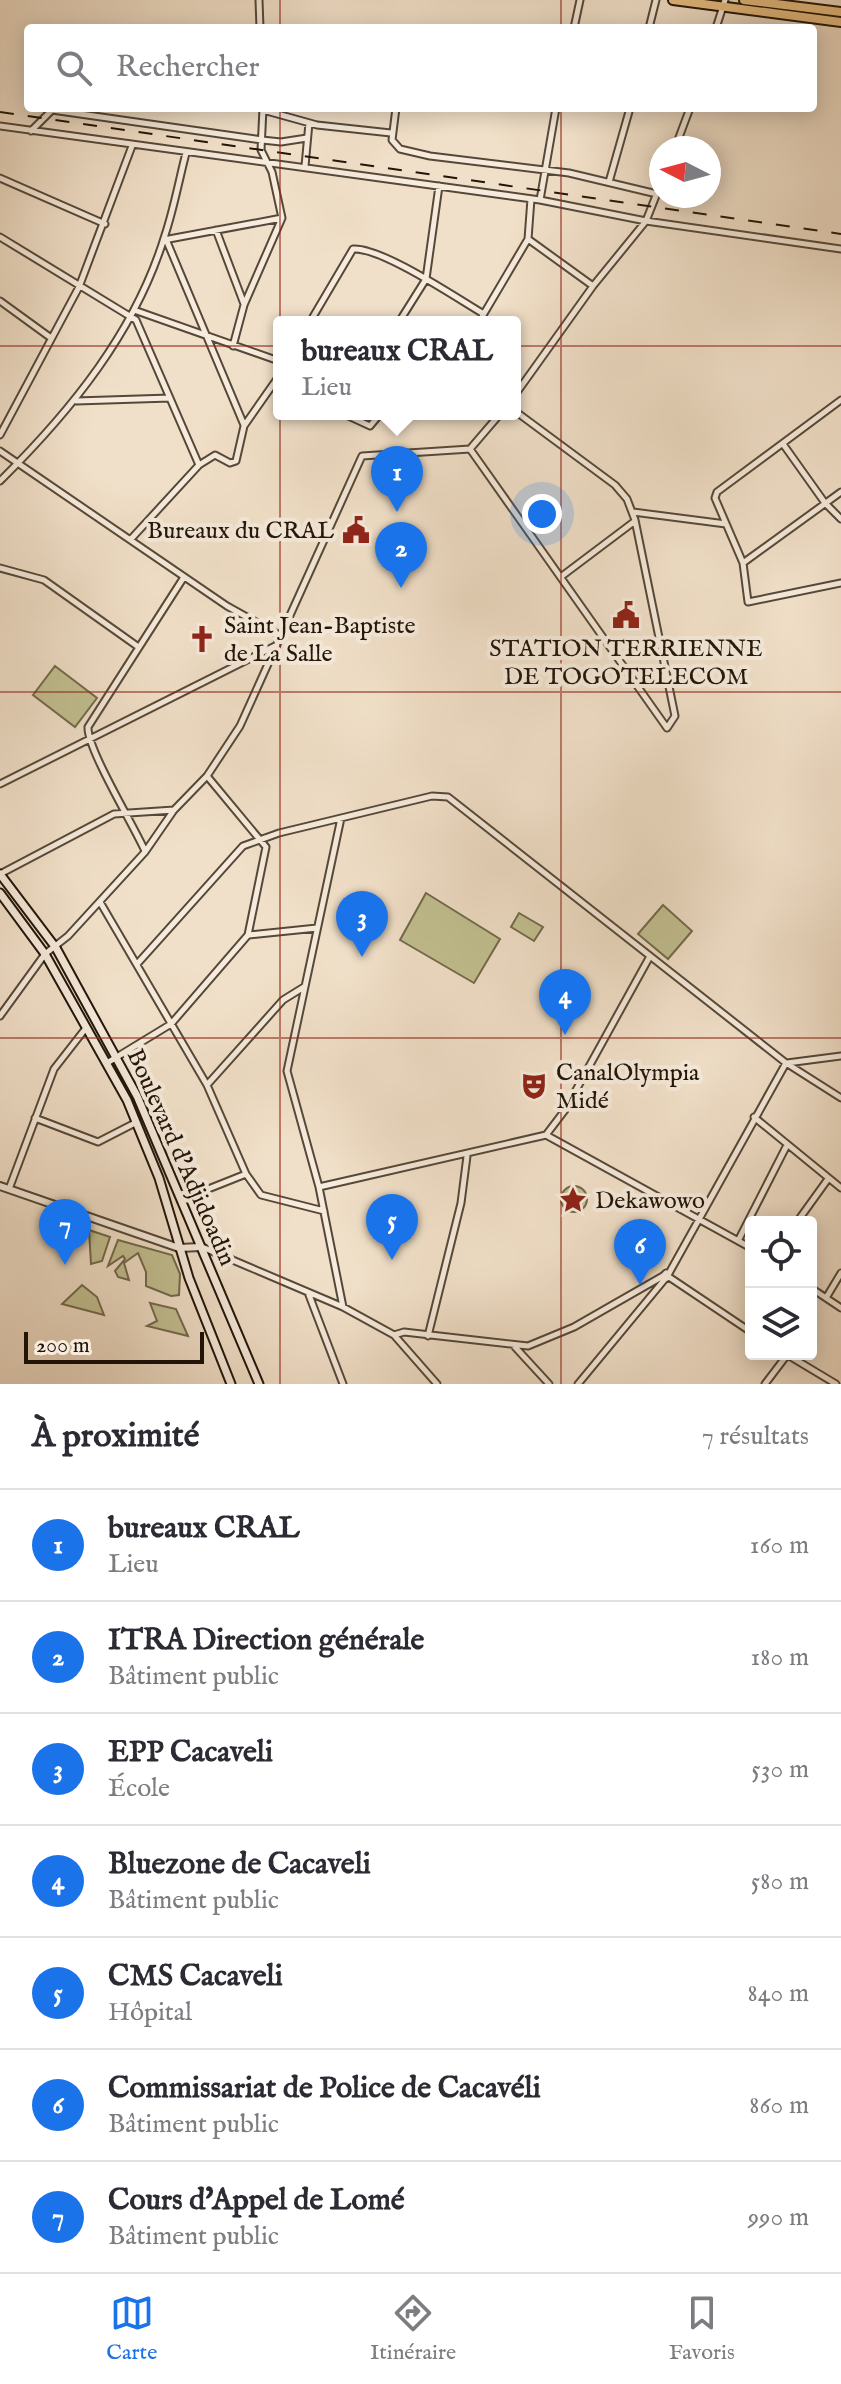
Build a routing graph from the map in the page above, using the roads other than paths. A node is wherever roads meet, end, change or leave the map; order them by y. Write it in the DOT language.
graph roads {
  1 [pos="259,0"];
  2 [pos="580,0"];
  3 [pos="656,0"];
  4 [pos="673,0"];
  5 [pos="744,0"];
  6 [pos="724,3"];
  7 [pos="841,12"];
  8 [pos="841,22"];
  9 [pos="260,24"];
  10 [pos="575,24"];
  11 [pos="650,24"];
  12 [pos="717,24"];
  13 [pos="50,112"];
  14 [pos="66,112"];
  15 [pos="263,112"];
  16 [pos="273,112"];
  17 [pos="395,112"];
  18 [pos="555,112"];
  19 [pos="629,112"];
  20 [pos="688,112"];
  21 [pos="309,123"];
  22 [pos="0,126"];
  23 [pos="31,131"];
  24 [pos="391,133"];
  25 [pos="680,136"];
  26 [pos="307,138"];
  27 [pos="262,140"];
  28 [pos="132,146"];
  29 [pos="186,153"];
  30 [pos="266,161"];
  31 [pos="305,166"];
  32 [pos="544,169"];
  33 [pos="0,178"];
  34 [pos="609,182"];
  35 [pos="439,186"];
  36 [pos="649,192"];
  37 [pos="531,199"];
  38 [pos="540,200"];
  39 [pos="651,208"];
  40 [pos="282,218"];
  41 [pos="646,221"];
  42 [pos="105,224"];
  43 [pos="216,230"];
  44 [pos="0,237"];
  45 [pos="167,238"];
  46 [pos="528,239"];
  47 [pos="841,249"];
  48 [pos="426,279"];
  49 [pos="593,286"];
  50 [pos="79,287"];
  51 [pos="0,301"];
  52 [pos="244,305"];
  53 [pos="132,312"];
  54 [pos="482,313"];
  55 [pos="314,316"];
  56 [pos="403,316"];
  57 [pos="481,316"];
  58 [pos="206,337"];
  59 [pos="51,338"];
  60 [pos="233,346"];
  61 [pos="273,359"];
  62 [pos="521,387"];
  63 [pos="273,388"];
  64 [pos="170,398"];
  65 [pos="841,400"];
  66 [pos="75,401"];
  67 [pos="521,415"];
  68 [pos="357,420"];
  69 [pos="375,420"];
  70 [pos="495,420"];
  71 [pos="244,426"];
  72 [pos="0,435"];
  73 [pos="783,444"];
  74 [pos="470,449"];
  75 [pos="0,451"];
  76 [pos="18,463"];
  77 [pos="199,465"];
  78 [pos="0,481"];
  79 [pos="841,492"];
  80 [pos="825,503"];
  81 [pos="633,512"];
  82 [pos="841,519"];
  83 [pos="635,520"];
  84 [pos="726,524"];
  85 [pos="131,539"];
  86 [pos="743,563"];
  87 [pos="0,568"];
  88 [pos="562,576"];
  89 [pos="184,577"];
  90 [pos="841,583"];
  91 [pos="281,636"];
  92 [pos="277,645"];
  93 [pos="137,646"];
  94 [pos="87,741"];
  95 [pos="207,776"];
  96 [pos="0,784"];
  97 [pos="174,810"];
  98 [pos="128,812"];
  99 [pos="341,818"];
  100 [pos="261,838"];
  101 [pos="145,852"];
  102 [pos="0,874"];
  103 [pos="0,893"];
  104 [pos="100,902"];
  105 [pos="317,928"];
  106 [pos="248,935"];
  107 [pos="56,948"];
  108 [pos="45,954"];
  109 [pos="649,958"];
  110 [pos="138,963"];
  111 [pos="304,987"];
  112 [pos="2,1006"];
  113 [pos="0,1016"];
  114 [pos="171,1024"];
  115 [pos="87,1027"];
  116 [pos="841,1056"];
  117 [pos="118,1059"];
  118 [pos="107,1063"];
  119 [pos="786,1063"];
  120 [pos="207,1085"];
  121 [pos="841,1098"];
  122 [pos="754,1117"];
  123 [pos="35,1118"];
  124 [pos="135,1123"];
  125 [pos="546,1135"];
  126 [pos="786,1147"];
  127 [pos="467,1156"];
  128 [pos="246,1174"];
  129 [pos="828,1179"];
  130 [pos="0,1186"];
  131 [pos="319,1187"];
  132 [pos="841,1188"];
  133 [pos="9,1189"];
  134 [pos="183,1199"];
  135 [pos="324,1211"];
  136 [pos="801,1216"];
  137 [pos="699,1220"];
  138 [pos="738,1241"];
  139 [pos="745,1245"];
  140 [pos="201,1247"];
  141 [pos="179,1248"];
  142 [pos="841,1273"];
  143 [pos="666,1277"];
  144 [pos="817,1292"];
  145 [pos="309,1294"];
  146 [pos="826,1298"];
  147 [pos="343,1307"];
  148 [pos="841,1308"];
  149 [pos="745,1328"];
  150 [pos="394,1335"];
  151 [pos="428,1336"];
  152 [pos="514,1346"];
  153 [pos="783,1360"];
  154 [pos="797,1360"];
  155 [pos="231,1384"];
  156 [pos="259,1384"];
  157 [pos="343,1384"];
  158 [pos="437,1384"];
  159 [pos="549,1384"];
  160 [pos="578,1384"];
  161 [pos="765,1384"];
  162 [pos="836,1384"];
  1 -- 9 [label="street"];
  2 -- 10 [label="street"];
  3 -- 11 [label="street"];
  4 -- 6 [label="highway"];
  5 -- 7 [label="highway"];
  6 -- 8 [label="highway"];
  6 -- 12 [label="street"];
  13 -- 23 [label="street"];
  14 -- 27 [label="street"];
  15 -- 27 [label="street"];
  16 -- 21 [label="street"];
  17 -- 24 [label="street"];
  18 -- 32 [label="street"];
  19 -- 34 [label="street"];
  20 -- 25 [label="street"];
  21 -- 24 [label="street"];
  21 -- 26 [label="street"];
  22 -- 23 [label="street"];
  23 -- 28 [label="street"];
  24 -- 32 [label="street"];
  26 -- 27 [label="street"];
  26 -- 31 [label="street"];
  27 -- 30 [label="street"];
  28 -- 29 [label="street"];
  28 -- 42 [label="street"];
  29 -- 30 [label="street"];
  29 -- 45 [label="street"];
  30 -- 31 [label="street"];
  30 -- 40 [label="street"];
  31 -- 35 [label="street"];
  32 -- 34 [label="street"];
  32 -- 38 [label="street"];
  33 -- 42 [label="street"];
  34 -- 36 [label="street"];
  35 -- 37 [label="street"];
  35 -- 48 [label="street"];
  37 -- 38 [label="street"];
  37 -- 46 [label="street"];
  38 -- 41 [label="street"];
  39 -- 41 [label="street"];
  40 -- 43 [label="street"];
  40 -- 52 [label="street"];
  41 -- 47 [label="street"];
  41 -- 49 [label="street"];
  42 -- 50 [label="street"];
  43 -- 45 [label="street"];
  43 -- 52 [label="street"];
  44 -- 50 [label="street"];
  45 -- 53 [label="street"];
  45 -- 58 [label="street"];
  46 -- 49 [label="street"];
  46 -- 54 [label="street"];
  48 -- 54 [label="street"];
  48 -- 55 [label="street"];
  48 -- 56 [label="street"];
  49 -- 62 [label="street"];
  50 -- 53 [label="street"];
  50 -- 59 [label="street"];
  51 -- 59 [label="street"];
  52 -- 60 [label="street"];
  53 -- 58 [label="street"];
  53 -- 64 [label="street"];
  53 -- 66 [label="street"];
  54 -- 57 [label="street"];
  58 -- 60 [label="street"];
  58 -- 71 [label="street"];
  59 -- 72 [label="street"];
  60 -- 61 [label="street"];
  63 -- 71 [label="street"];
  64 -- 66 [label="street"];
  64 -- 77 [label="street"];
  65 -- 73 [label="street"];
  66 -- 76 [label="street"];
  67 -- 81 [label="street"];
  68 -- 69 [label="street"];
  70 -- 74 [label="street"];
  71 -- 77 [label="street"];
  73 -- 80 [label="street"];
  73 -- 84 [label="street"];
  74 -- 88 [label="street"];
  74 -- 91 [label="street"];
  75 -- 76 [label="street"];
  76 -- 78 [label="street"];
  76 -- 85 [label="street"];
  77 -- 85 [label="street"];
  79 -- 80 [label="street"];
  80 -- 82 [label="street"];
  80 -- 86 [label="street"];
  81 -- 83 [label="street"];
  81 -- 84 [label="street"];
  83 -- 88 [label="street"];
  83 -- 88 [label="street"];
  84 -- 86 [label="street"];
  85 -- 89 [label="street"];
  86 -- 90 [label="street"];
  87 -- 93 [label="street"];
  89 -- 91 [label="street"];
  89 -- 93 [label="street"];
  91 -- 92 [label="street"];
  92 -- 94 [label="street"];
  92 -- 95 [label="street"];
  93 -- 94 [label="street"];
  94 -- 96 [label="street"];
  94 -- 98 [label="street"];
  95 -- 97 [label="street"];
  95 -- 100 [label="street"];
  97 -- 98 [label="street"];
  97 -- 101 [label="street"];
  98 -- 101 [label="street"];
  98 -- 102 [label="street"];
  99 -- 100 [label="street"];
  99 -- 105 [label="street"];
  99 -- 109 [label="street"];
  100 -- 106 [label="street"];
  100 -- 110 [label="street"];
  101 -- 104 [label="street"];
  102 -- 107 [label="main road, Boulevard d'Adjidoadin"];
  103 -- 108 [label="main road, Boulevard d'Adjidoadin"];
  104 -- 107 [label="street"];
  104 -- 110 [label="street"];
  105 -- 106 [label="street"];
  105 -- 111 [label="street"];
  106 -- 114 [label="street"];
  107 -- 108 [label="street"];
  107 -- 117 [label="main road, Boulevard d'Adjidoadin"];
  108 -- 112 [label="street"];
  108 -- 115 [label="main road, Boulevard d'Adjidoadin"];
  109 -- 119 [label="street"];
  109 -- 125 [label="street"];
  110 -- 114 [label="street"];
  111 -- 120 [label="street"];
  111 -- 131 [label="street"];
  112 -- 113 [label="street"];
  114 -- 117 [label="street"];
  114 -- 120 [label="street"];
  115 -- 118 [label="main road, Boulevard d'Adjidoadin"];
  115 -- 123 [label="street"];
  116 -- 119 [label="street"];
  117 -- 118 [label="street"];
  117 -- 134 [label="main road, Boulevard d'Adjidoadin"];
  118 -- 124 [label="main road, Boulevard d'Adjidoadin"];
  119 -- 121 [label="street"];
  119 -- 122 [label="street"];
  120 -- 128 [label="street"];
  122 -- 126 [label="street"];
  122 -- 137 [label="street"];
  123 -- 124 [label="street"];
  123 -- 133 [label="street"];
  124 -- 141 [label="main road, Boulevard d'Adjidoadin"];
  125 -- 127 [label="street"];
  125 -- 137 [label="street"];
  126 -- 129 [label="street"];
  126 -- 138 [label="street"];
  127 -- 131 [label="street"];
  127 -- 151 [label="street"];
  128 -- 134 [label="street"];
  128 -- 135 [label="street"];
  129 -- 132 [label="street"];
  129 -- 136 [label="street"];
  130 -- 133 [label="street"];
  131 -- 135 [label="street"];
  133 -- 141 [label="street"];
  134 -- 140 [label="main road, Boulevard d'Adjidoadin"];
  135 -- 147 [label="street"];
  137 -- 138 [label="street"];
  137 -- 143 [label="street"];
  138 -- 139 [label="street"];
  140 -- 141 [label="street"];
  140 -- 145 [label="street"];
  140 -- 156 [label="main road, Boulevard d'Adjidoadin"];
  141 -- 155 [label="main road, Boulevard d'Adjidoadin"];
  142 -- 146 [label="street"];
  143 -- 149 [label="street"];
  143 -- 152 [label="street"];
  143 -- 160 [label="street"];
  144 -- 146 [label="street"];
  145 -- 147 [label="street"];
  145 -- 157 [label="street"];
  146 -- 148 [label="street"];
  147 -- 150 [label="street"];
  150 -- 151 [label="street"];
  150 -- 158 [label="street"];
  151 -- 152 [label="street"];
  152 -- 159 [label="street"];
  153 -- 161 [label="street"];
  154 -- 162 [label="street"];
}
